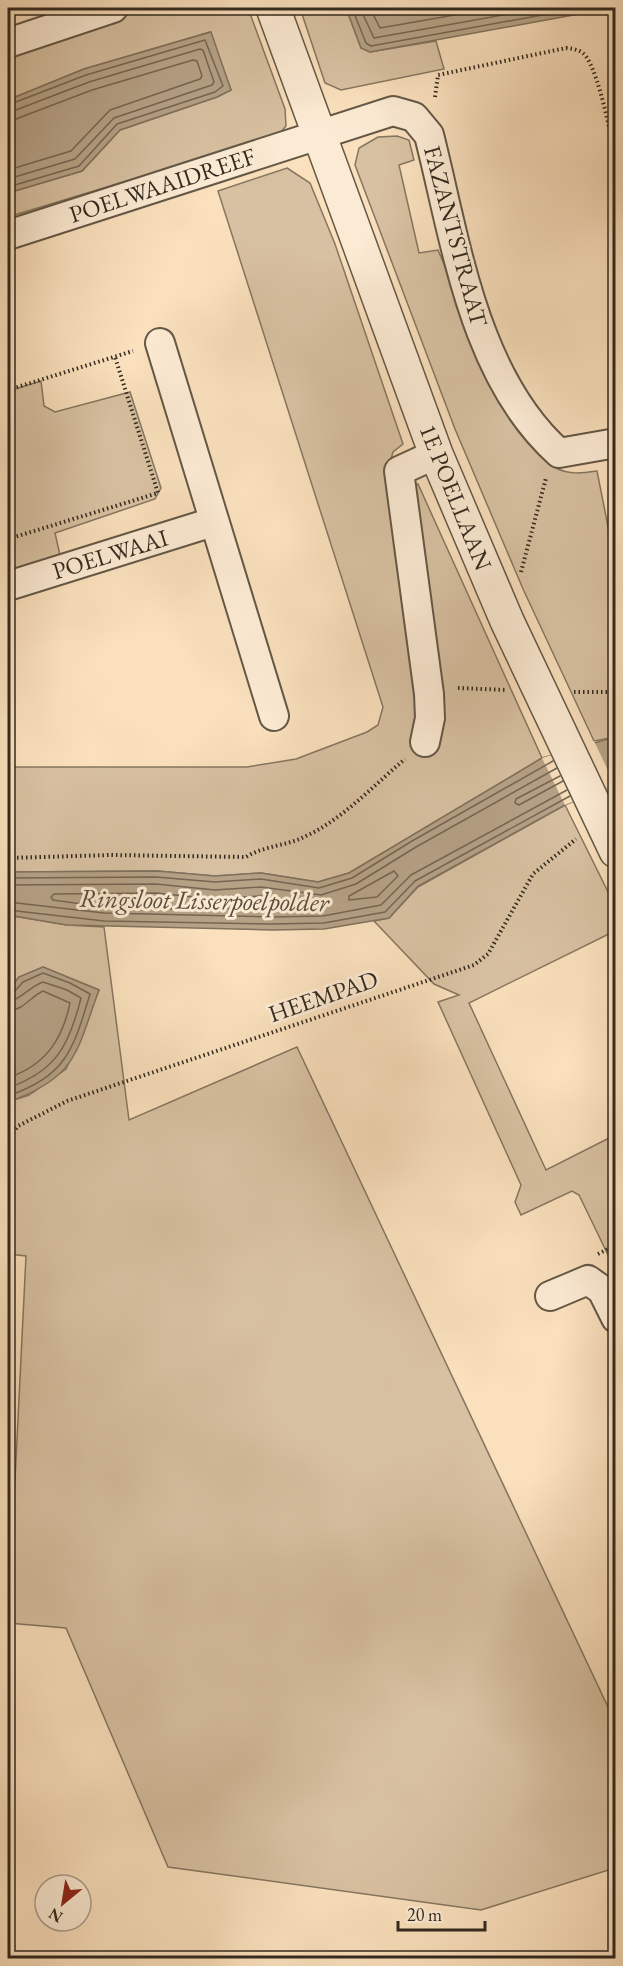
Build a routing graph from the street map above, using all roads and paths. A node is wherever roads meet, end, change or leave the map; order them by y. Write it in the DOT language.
graph roads {
  1 [pos="113,8"];
  2 [pos="273,8"];
  3 [pos="8,43"];
  4 [pos="608,120"];
  5 [pos="615,132"];
  6 [pos="318,135"];
  7 [pos="429,135"];
  8 [pos="615,161"];
  9 [pos="8,235"];
  10 [pos="160,343"];
  11 [pos="115,357"];
  12 [pos="8,390"];
  13 [pos="615,443"];
  14 [pos="558,453"];
  15 [pos="436,454"];
  16 [pos="213,522"];
  17 [pos="8,539"];
  18 [pos="8,586"];
  19 [pos="507,621"];
  20 [pos="541,692"];
  21 [pos="615,692"];
  22 [pos="429,694"];
  23 [pos="274,716"];
  24 [pos="425,742"];
  25 [pos="610,839"];
  26 [pos="8,858"];
  27 [pos="8,1140"];
  28 [pos="550,1296"];
  29 [pos="615,1318"];
  1 -- 3 [label="street"];
  2 -- 6 [label="street, 1E POELLAAN"];
  4 -- 5 [label="path"];
  4 -- 7 [label="path"];
  4 -- 8 [label="path"];
  6 -- 7 [label="street, FAZANTSTRAAT"];
  6 -- 9 [label="street, POELWAAIDREEF"];
  6 -- 15 [label="street, 1E POELLAAN"];
  7 -- 14 [label="street, FAZANTSTRAAT"];
  10 -- 11 [label="path"];
  10 -- 16 [label="street"];
  11 -- 12 [label="path"];
  11 -- 17 [label="path"];
  13 -- 14 [label="street"];
  14 -- 19 [label="path"];
  15 -- 19 [label="street, 1E POELLAAN"];
  15 -- 22 [label="street"];
  16 -- 18 [label="street, POELWAAI"];
  16 -- 23 [label="street"];
  19 -- 20 [label="street, 1E POELLAAN"];
  20 -- 21 [label="path"];
  20 -- 22 [label="path"];
  20 -- 25 [label="street, 1E POELLAAN"];
  22 -- 24 [label="street"];
  24 -- 26 [label="path"];
  25 -- 27 [label="path, HEEMPAD"];
  28 -- 29 [label="street"];
}
